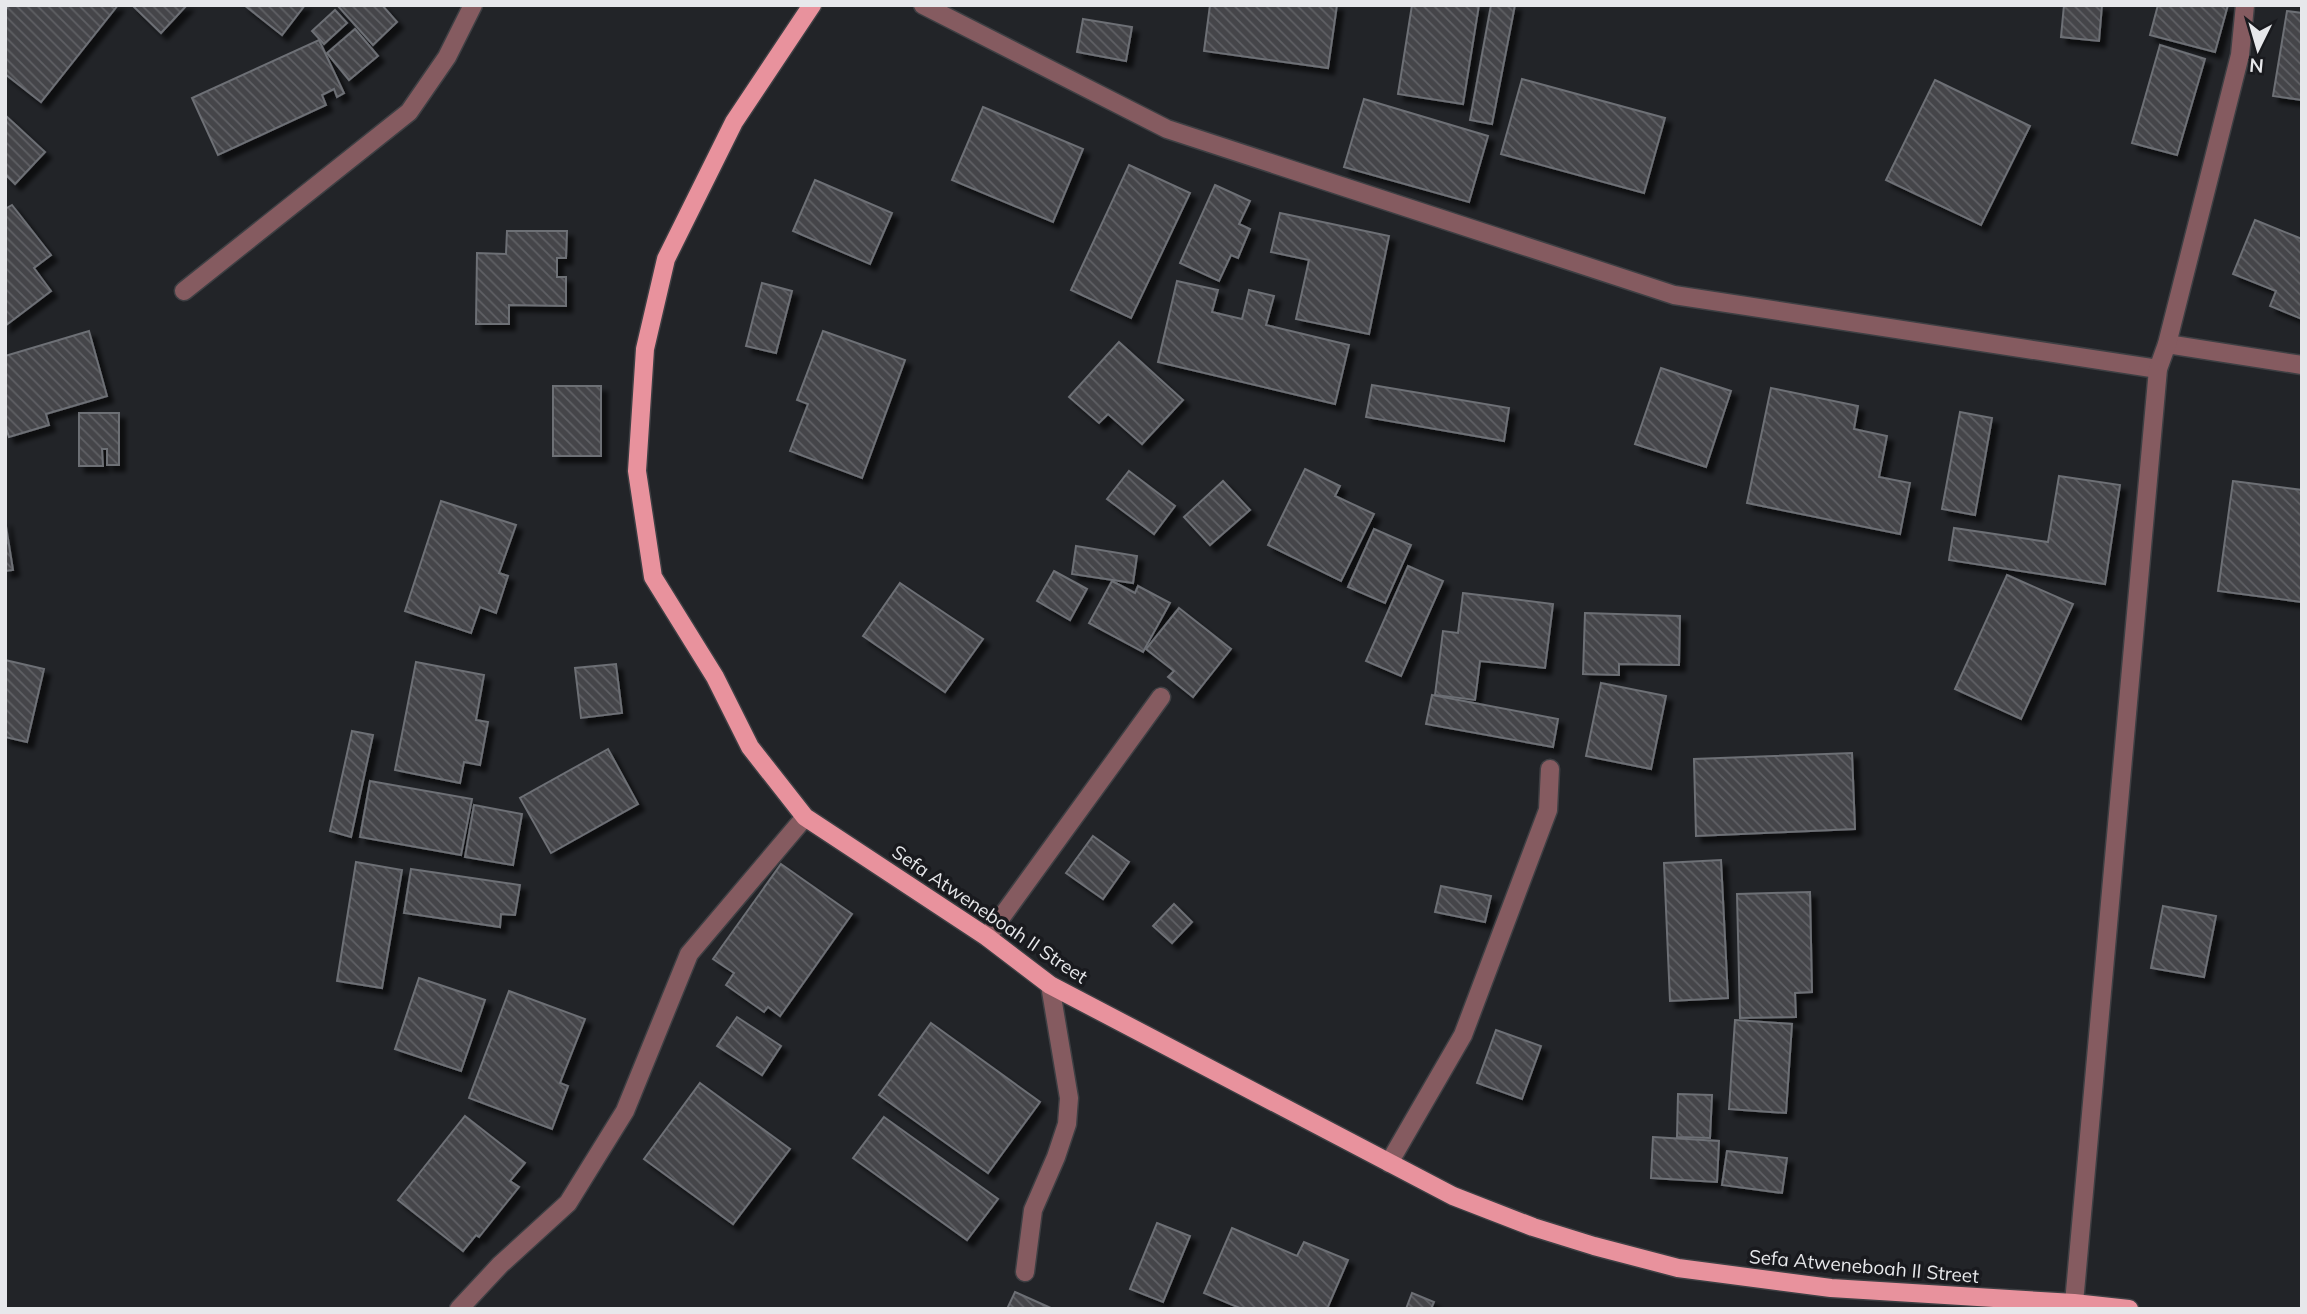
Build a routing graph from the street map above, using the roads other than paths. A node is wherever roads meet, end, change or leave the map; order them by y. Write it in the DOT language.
graph roads {
  1 [pos="473,5"];
  2 [pos="812,5"];
  3 [pos="923,5"];
  4 [pos="2245,5"];
  5 [pos="184,291"];
  6 [pos="2166,344"];
  7 [pos="2302,365"];
  8 [pos="2158,369"];
  9 [pos="1161,697"];
  10 [pos="1550,769"];
  11 [pos="806,817"];
  12 [pos="987,937"];
  13 [pos="1050,985"];
  14 [pos="1389,1163"];
  15 [pos="1025,1272"];
  16 [pos="2074,1303"];
  17 [pos="459,1309"];
  18 [pos="2129,1309"];
  1 -- 5 [label="street"];
  2 -- 11 [label="main road, Sefa Atweneboah II Street"];
  3 -- 8 [label="street"];
  4 -- 6 [label="street"];
  6 -- 7 [label="street"];
  6 -- 8 [label="street"];
  8 -- 16 [label="street"];
  9 -- 12 [label="street"];
  10 -- 14 [label="street"];
  11 -- 12 [label="main road, Sefa Atweneboah II Street"];
  11 -- 17 [label="street"];
  12 -- 13 [label="main road, Sefa Atweneboah II Street"];
  13 -- 14 [label="main road, Sefa Atweneboah II Street"];
  13 -- 15 [label="street"];
  14 -- 16 [label="main road, Sefa Atweneboah II Street"];
  16 -- 18 [label="main road, Sefa Atweneboah II Street"];
}
